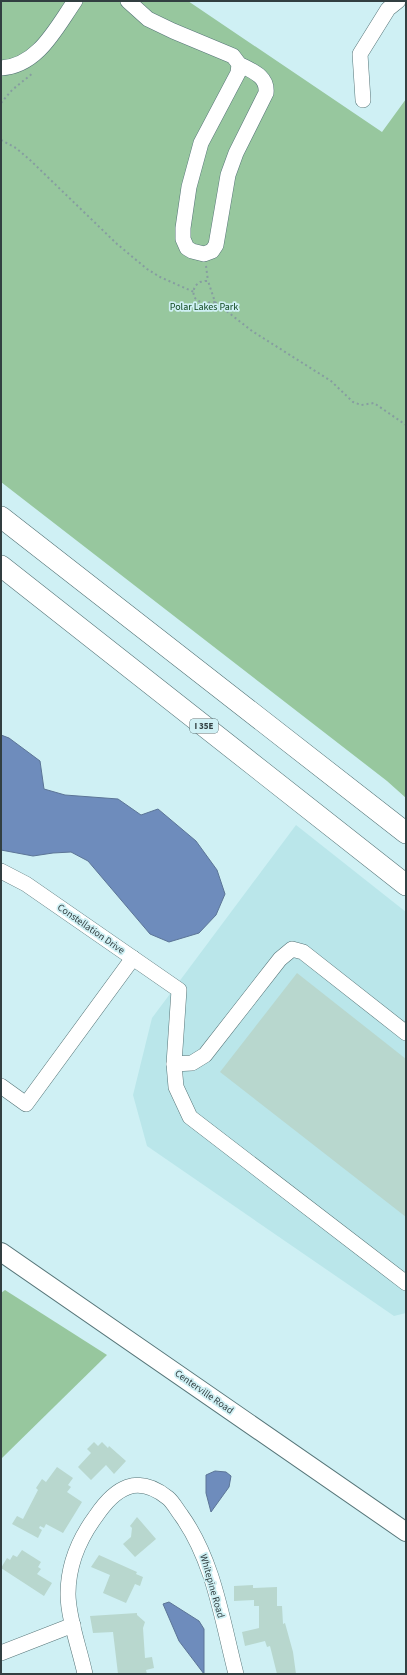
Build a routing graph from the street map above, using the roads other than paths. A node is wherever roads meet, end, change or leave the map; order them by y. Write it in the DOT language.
graph roads {
  1 [pos="75,1"];
  2 [pos="128,1"];
  3 [pos="398,1"];
  4 [pos="239,64"];
  5 [pos="1,68"];
  6 [pos="363,100"];
  7 [pos="1,517"];
  8 [pos="1,566"];
  9 [pos="406,834"];
  10 [pos="1,871"];
  11 [pos="406,885"];
  12 [pos="133,958"];
  13 [pos="406,1033"];
  14 [pos="174,1064"];
  15 [pos="1,1086"];
  16 [pos="1,1252"];
  17 [pos="406,1283"];
  18 [pos="406,1532"];
  19 [pos="73,1625"];
  20 [pos="1,1653"];
  21 [pos="85,1674"];
  22 [pos="236,1674"];
  1 -- 5 [label="street"];
  2 -- 4 [label="street"];
  3 -- 6 [label="street"];
  4 -- 4 [label="street"];
  7 -- 9 [label="highway"];
  8 -- 11 [label="highway, I 35E"];
  10 -- 12 [label="street, Constellation Drive"];
  12 -- 14 [label="street, Constellation Drive"];
  12 -- 15 [label="street"];
  13 -- 14 [label="street"];
  14 -- 17 [label="street"];
  16 -- 18 [label="main road, Centerville Road"];
  19 -- 20 [label="street"];
  19 -- 21 [label="street, Whitepine Road"];
  19 -- 22 [label="street, Whitepine Road"];
}
